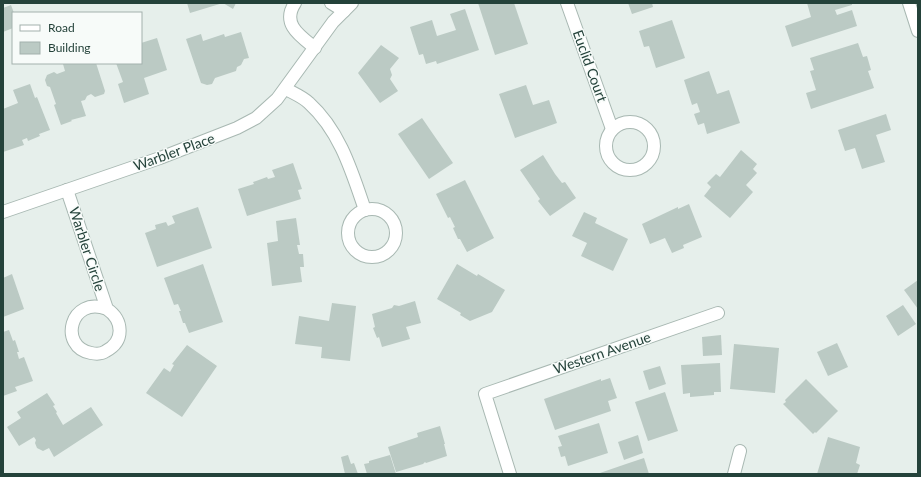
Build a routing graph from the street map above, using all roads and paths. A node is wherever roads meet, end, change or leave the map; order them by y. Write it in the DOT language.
graph roads {
  1 [pos="295,3"];
  2 [pos="331,3"];
  3 [pos="567,3"];
  4 [pos="909,3"];
  5 [pos="348,7"];
  6 [pos="918,31"];
  7 [pos="314,48"];
  8 [pos="286,89"];
  9 [pos="612,129"];
  10 [pos="67,190"];
  11 [pos="365,210"];
  12 [pos="3,212"];
  13 [pos="107,309"];
  14 [pos="718,313"];
  15 [pos="740,451"];
  16 [pos="510,474"];
  17 [pos="734,474"];
  1 -- 7 [label="street"];
  2 -- 5 [label="street, Warbler Place"];
  3 -- 9 [label="street, Euclid Court"];
  4 -- 6 [label="street"];
  5 -- 7 [label="street, Warbler Place"];
  7 -- 8 [label="street, Warbler Place"];
  8 -- 10 [label="street, Warbler Place"];
  8 -- 11 [label="street"];
  10 -- 12 [label="street, Warbler Place"];
  10 -- 13 [label="street, Warbler Circle"];
  14 -- 16 [label="street, Western Avenue"];
  15 -- 17 [label="street"];
}
